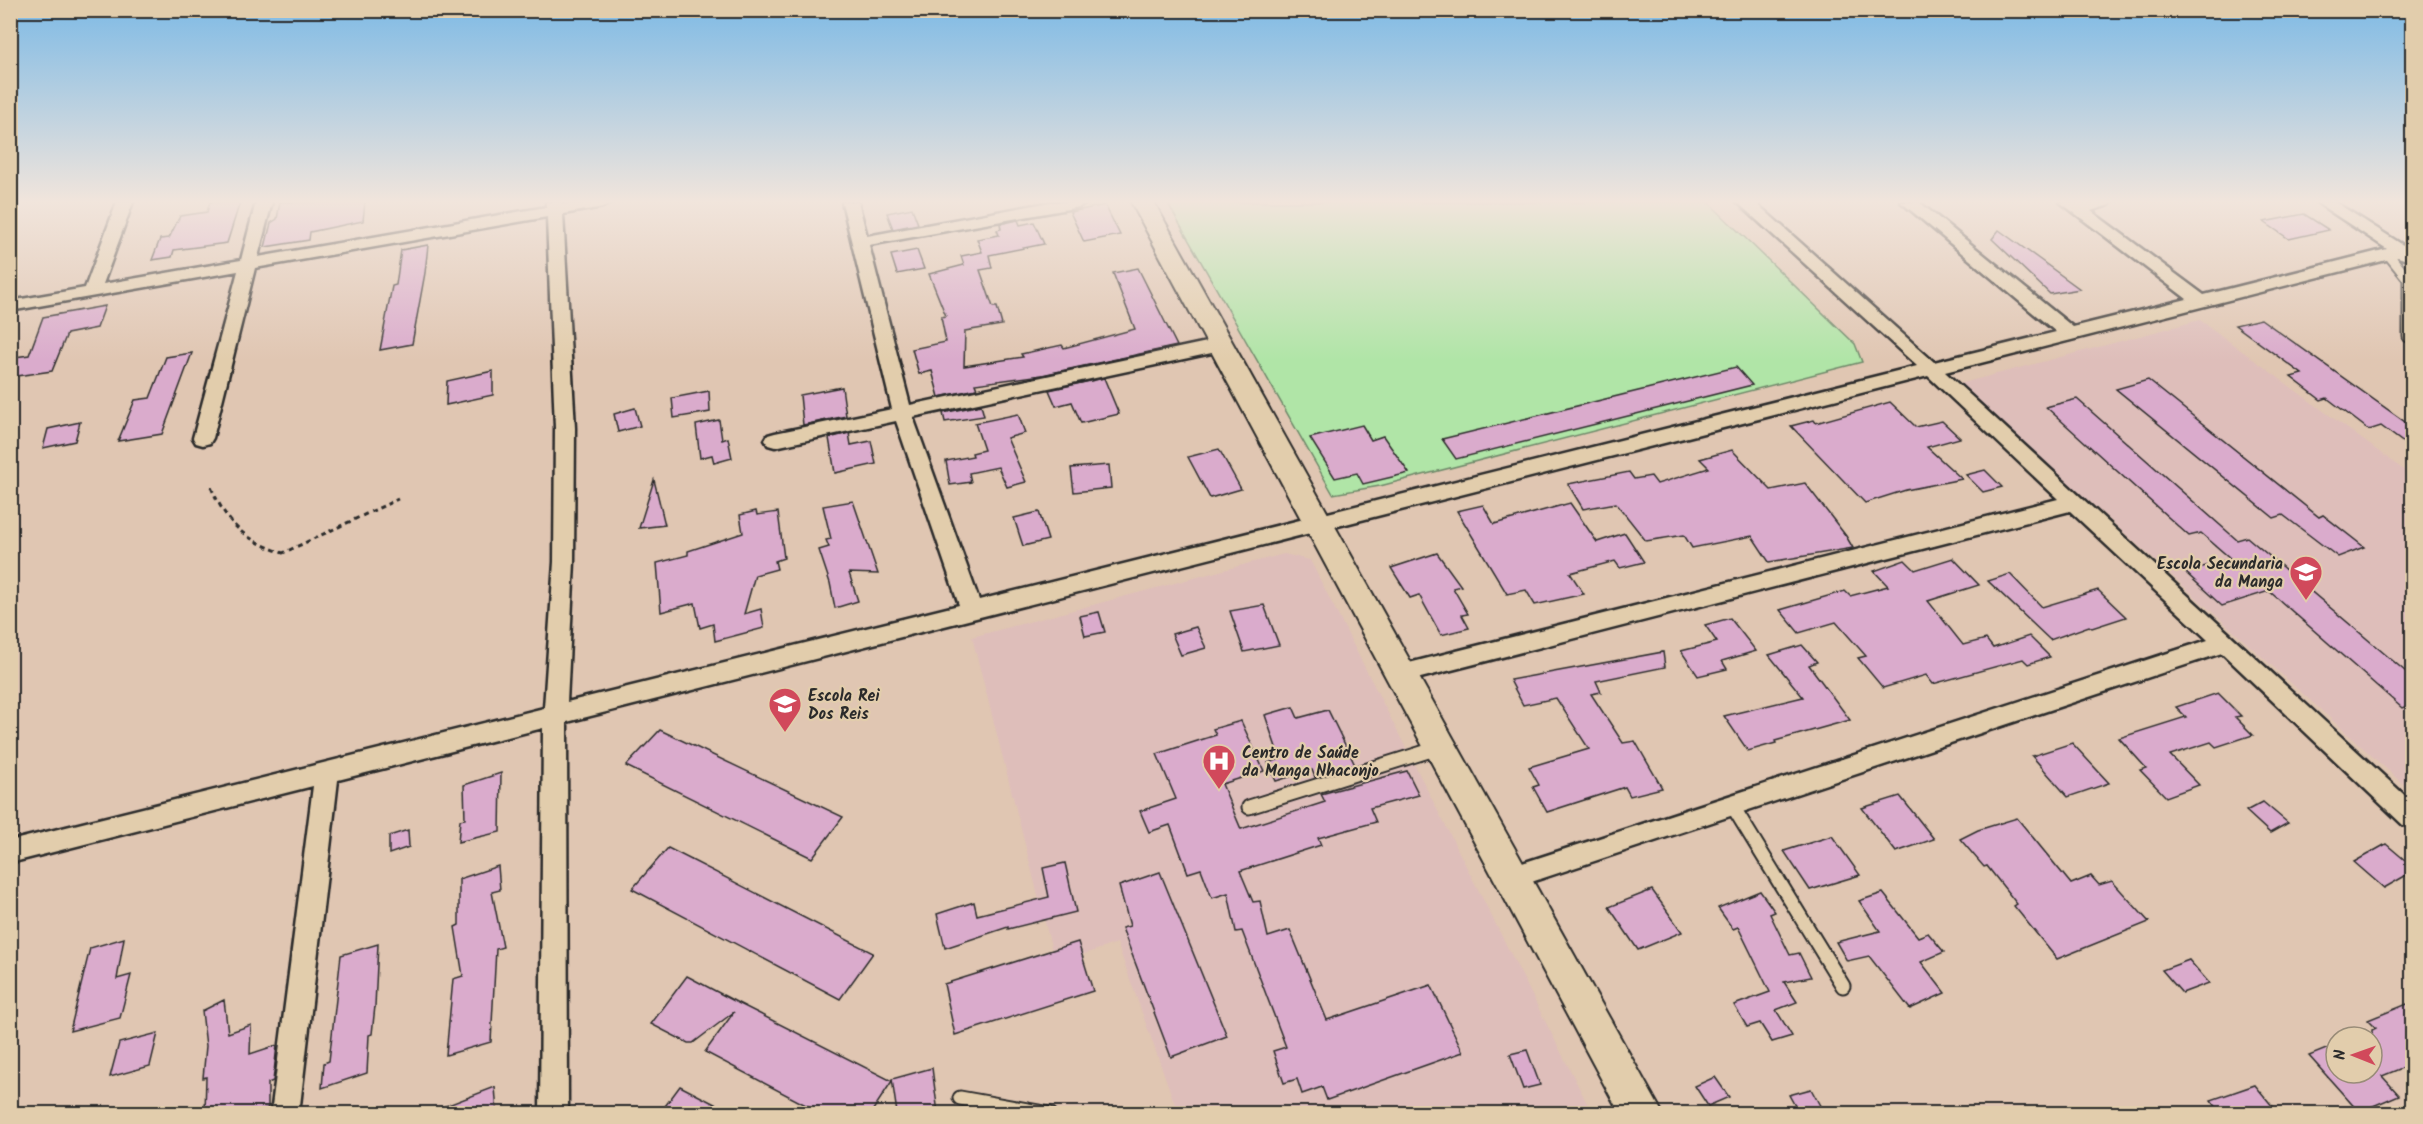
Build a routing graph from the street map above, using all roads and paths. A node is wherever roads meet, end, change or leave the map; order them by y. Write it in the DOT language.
graph roads {
  1 [pos="106,254"];
  2 [pos="251,254"];
  3 [pos="300,254"];
  4 [pos="556,254"];
  5 [pos="863,254"];
  6 [pos="1171,254"];
  7 [pos="1803,254"];
  8 [pos="1973,254"];
  9 [pos="2138,254"];
  10 [pos="2393,254"];
  11 [pos="2403,254"];
  12 [pos="249,264"];
  13 [pos="92,292"];
  14 [pos="2201,301"];
  15 [pos="10,306"];
  16 [pos="2070,334"];
  17 [pos="2408,337"];
  18 [pos="1221,345"];
  19 [pos="1932,370"];
  20 [pos="902,412"];
  21 [pos="203,438"];
  22 [pos="775,440"];
  23 [pos="211,487"];
  24 [pos="398,499"];
  25 [pos="2073,503"];
  26 [pos="1318,523"];
  27 [pos="972,610"];
  28 [pos="2227,643"];
  29 [pos="1401,674"];
  30 [pos="555,715"];
  31 [pos="1441,747"];
  32 [pos="327,773"];
  33 [pos="1732,805"];
  34 [pos="1249,807"];
  35 [pos="2412,817"];
  36 [pos="10,852"];
  37 [pos="1513,877"];
  38 [pos="1843,986"];
  39 [pos="960,1098"];
  40 [pos="285,1113"];
  41 [pos="554,1113"];
  42 [pos="1050,1113"];
  43 [pos="1643,1113"];
  1 -- 13 [label="street"];
  2 -- 12 [label="street"];
  3 -- 12 [label="street"];
  4 -- 30 [label="street"];
  5 -- 20 [label="street"];
  6 -- 18 [label="street"];
  7 -- 19 [label="street"];
  8 -- 16 [label="street"];
  9 -- 14 [label="street"];
  10 -- 14 [label="street"];
  11 -- 17 [label="lane"];
  12 -- 13 [label="street"];
  12 -- 21 [label="street"];
  13 -- 15 [label="street"];
  14 -- 16 [label="street"];
  16 -- 19 [label="street"];
  18 -- 20 [label="street"];
  18 -- 26 [label="street"];
  19 -- 25 [label="street"];
  19 -- 26 [label="street"];
  20 -- 22 [label="street"];
  20 -- 27 [label="street"];
  23 -- 24 [label="path"];
  25 -- 28 [label="street"];
  25 -- 29 [label="street"];
  26 -- 27 [label="street"];
  26 -- 29 [label="street"];
  27 -- 30 [label="street"];
  28 -- 33 [label="street"];
  28 -- 35 [label="street"];
  29 -- 31 [label="street"];
  30 -- 32 [label="street"];
  30 -- 41 [label="street"];
  31 -- 34 [label="lane"];
  31 -- 37 [label="street"];
  32 -- 36 [label="street"];
  32 -- 40 [label="street"];
  33 -- 37 [label="street"];
  33 -- 38 [label="lane"];
  37 -- 43 [label="street"];
  39 -- 42 [label="lane"];
}
